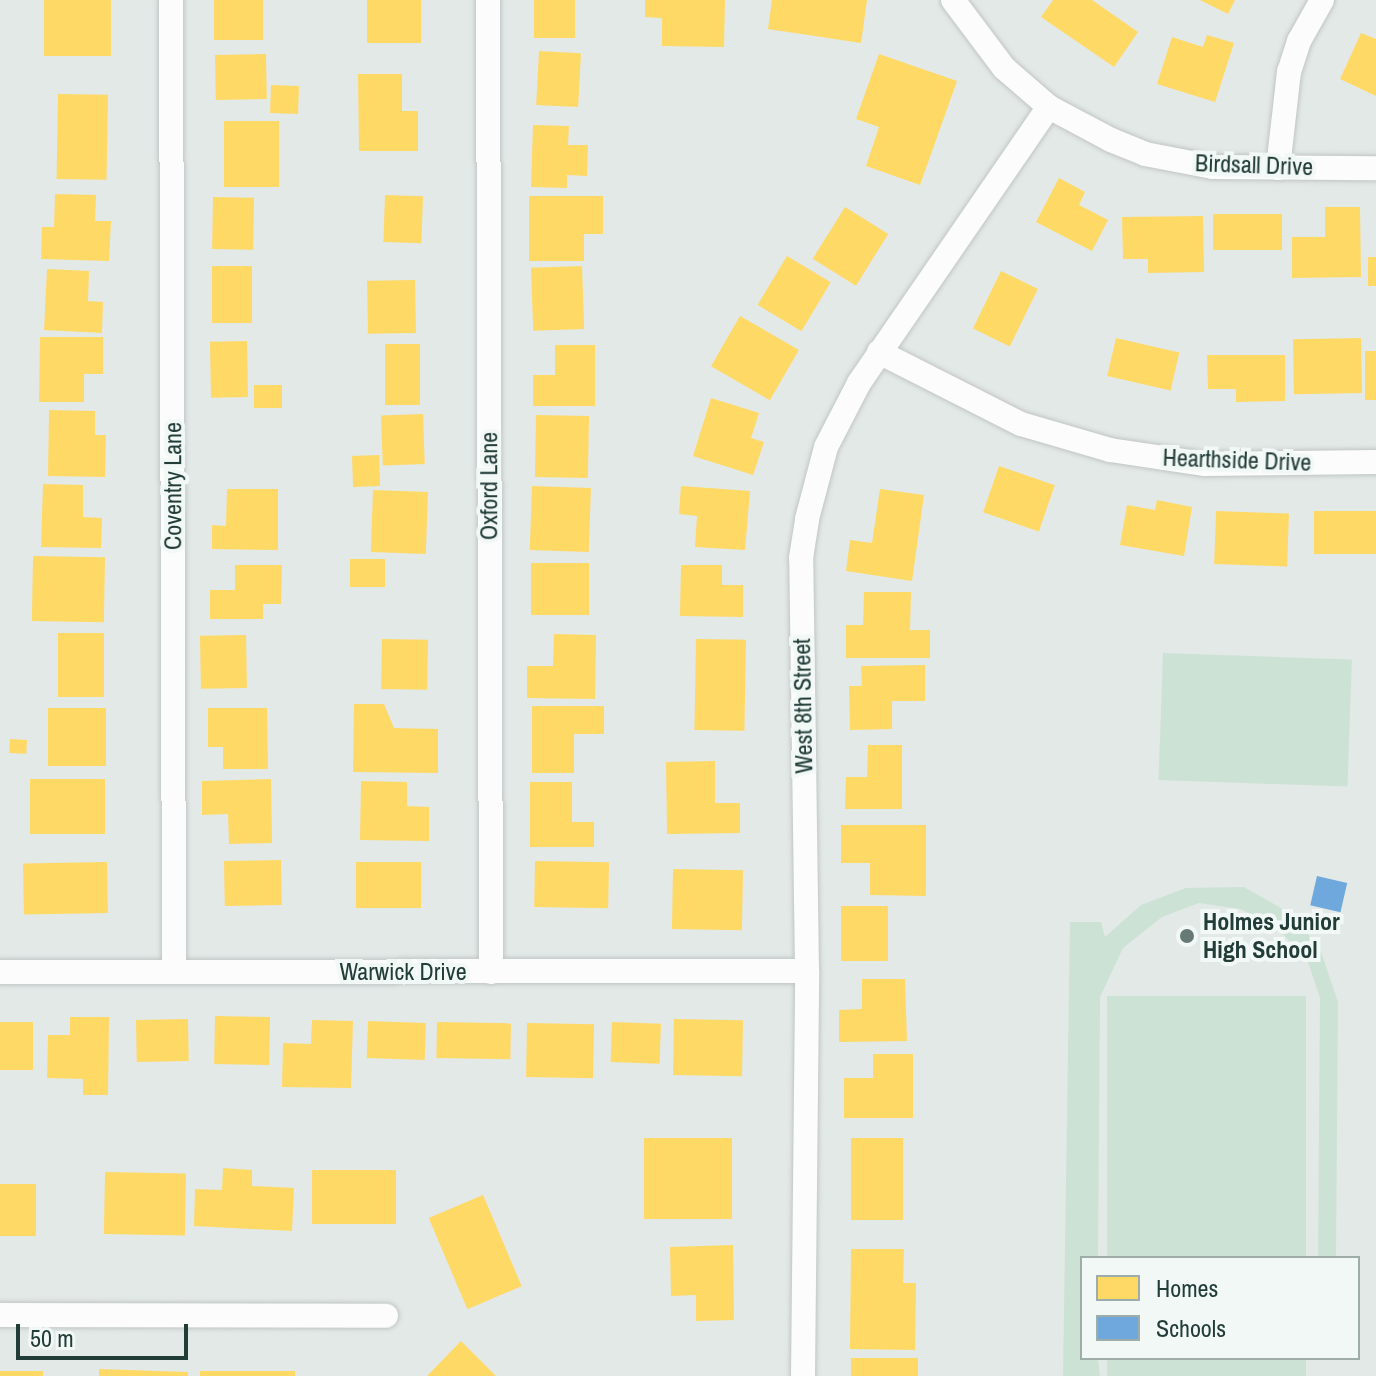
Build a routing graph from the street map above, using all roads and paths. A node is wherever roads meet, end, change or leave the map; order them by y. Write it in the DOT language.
graph roads {
  1 [pos="171,0"];
  2 [pos="488,0"];
  3 [pos="953,0"];
  4 [pos="1322,0"];
  5 [pos="1049,107"];
  6 [pos="1278,168"];
  7 [pos="1376,168"];
  8 [pos="879,352"];
  9 [pos="1376,462"];
  10 [pos="807,971"];
  11 [pos="0,972"];
  12 [pos="174,972"];
  13 [pos="491,972"];
  14 [pos="0,1315"];
  15 [pos="386,1316"];
  16 [pos="803,1376"];
  1 -- 12 [label="street, Coventry Lane"];
  2 -- 13 [label="street, Oxford Lane"];
  3 -- 5 [label="street, Birdsall Drive"];
  4 -- 6 [label="street"];
  5 -- 6 [label="street, Birdsall Drive"];
  5 -- 8 [label="street, West 8th Street"];
  6 -- 7 [label="street, Birdsall Drive"];
  8 -- 9 [label="street, Hearthside Drive"];
  8 -- 10 [label="street, West 8th Street"];
  10 -- 13 [label="street, Warwick Drive"];
  10 -- 16 [label="street, West 8th Street"];
  11 -- 12 [label="street, Warwick Drive"];
  12 -- 13 [label="street, Warwick Drive"];
  14 -- 15 [label="street"];
}
